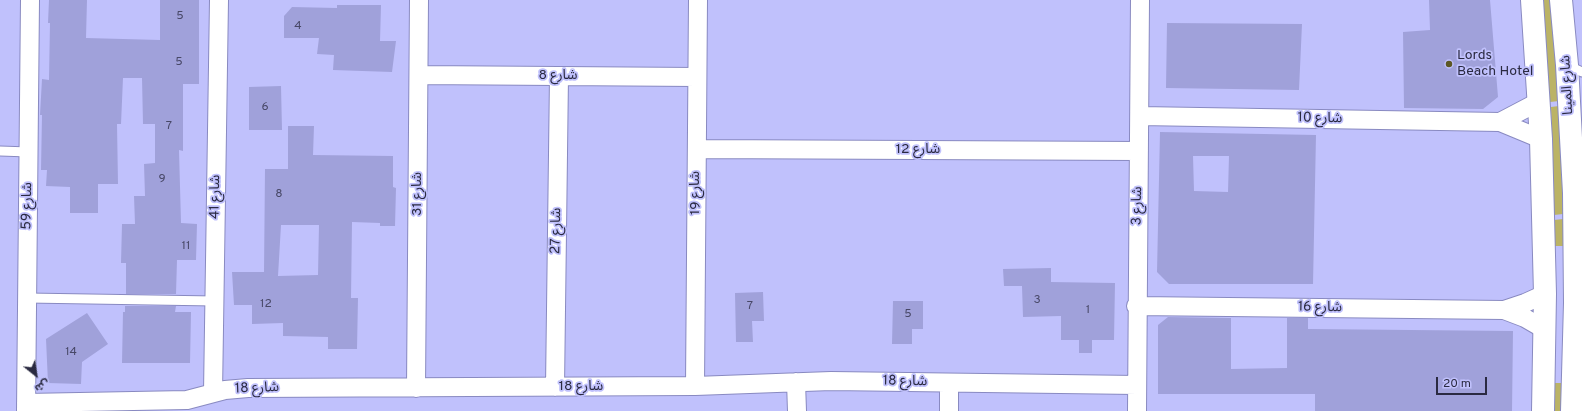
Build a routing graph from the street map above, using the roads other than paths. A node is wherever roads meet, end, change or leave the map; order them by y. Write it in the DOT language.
graph roads {
  1 [pos="30,0"];
  2 [pos="219,0"];
  3 [pos="419,0"];
  4 [pos="698,0"];
  5 [pos="1140,0"];
  6 [pos="1532,0"];
  7 [pos="1561,0"];
  8 [pos="1574,68"];
  9 [pos="419,74"];
  10 [pos="559,76"];
  11 [pos="697,77"];
  12 [pos="1540,101"];
  13 [pos="1140,116"];
  14 [pos="1500,122"];
  15 [pos="1541,139"];
  16 [pos="696,149"];
  17 [pos="0,151"];
  18 [pos="1139,151"];
  19 [pos="29,152"];
  20 [pos="1578,190"];
  21 [pos="1544,259"];
  22 [pos="1545,294"];
  23 [pos="27,298"];
  24 [pos="215,302"];
  25 [pos="1136,306"];
  26 [pos="1504,310"];
  27 [pos="1544,329"];
  28 [pos="1574,334"];
  29 [pos="796,382"];
  30 [pos="949,383"];
  31 [pos="1137,385"];
  32 [pos="694,386"];
  33 [pos="555,387"];
  34 [pos="416,388"];
  35 [pos="214,393"];
  36 [pos="1576,403"];
  37 [pos="26,407"];
  38 [pos="797,411"];
  39 [pos="949,411"];
  40 [pos="1137,411"];
  41 [pos="1543,411"];
  1 -- 19 [label="street, شارع 59"];
  2 -- 24 [label="street, شارع 41"];
  3 -- 9 [label="street, شارع 31"];
  4 -- 11 [label="street, شارع 19"];
  5 -- 13 [label="street, شارع 3"];
  6 -- 12 [label="main road, شارع المينا"];
  7 -- 8 [label="main road, شارع المينا"];
  8 -- 20 [label="main road, شارع المينا"];
  9 -- 10 [label="street, شارع 8"];
  9 -- 34 [label="street, شارع 31"];
  10 -- 11 [label="street, شارع 8"];
  10 -- 33 [label="street, شارع 27"];
  11 -- 16 [label="street, شارع 19"];
  12 -- 14 [label="street, شارع 10"];
  12 -- 15 [label="main road, شارع المينا"];
  13 -- 14 [label="street, شارع 10"];
  13 -- 18 [label="street, شارع 3"];
  14 -- 15 [label="street, شارع 10"];
  15 -- 21 [label="main road, شارع المينا"];
  16 -- 18 [label="street, شارع 12"];
  16 -- 32 [label="street, شارع 19"];
  17 -- 19 [label="lane"];
  18 -- 25 [label="street, شارع 3"];
  19 -- 23 [label="street, شارع 59"];
  20 -- 28 [label="main road, شارع المينا"];
  21 -- 22 [label="main road, شارع المينا"];
  21 -- 28 [label="main road"];
  22 -- 26 [label="street, شارع 16"];
  22 -- 27 [label="main road, شارع المينا"];
  23 -- 24 [label="lane"];
  23 -- 37 [label="street, شارع 59"];
  24 -- 35 [label="street, شارع 41"];
  25 -- 26 [label="street, شارع 16"];
  25 -- 31 [label="street, شارع 3"];
  26 -- 27 [label="street, شارع 16"];
  27 -- 41 [label="main road, شارع المينا"];
  28 -- 36 [label="main road, شارع المينا"];
  29 -- 30 [label="street, شارع 18"];
  29 -- 32 [label="street, شارع 18"];
  29 -- 38 [label="street"];
  30 -- 31 [label="street, شارع 18"];
  30 -- 39 [label="street"];
  31 -- 40 [label="street, شارع 3"];
  32 -- 33 [label="street, شارع 18"];
  33 -- 34 [label="street, شارع 18"];
  34 -- 35 [label="street, شارع 18"];
  35 -- 37 [label="street, شارع 18"];
}
